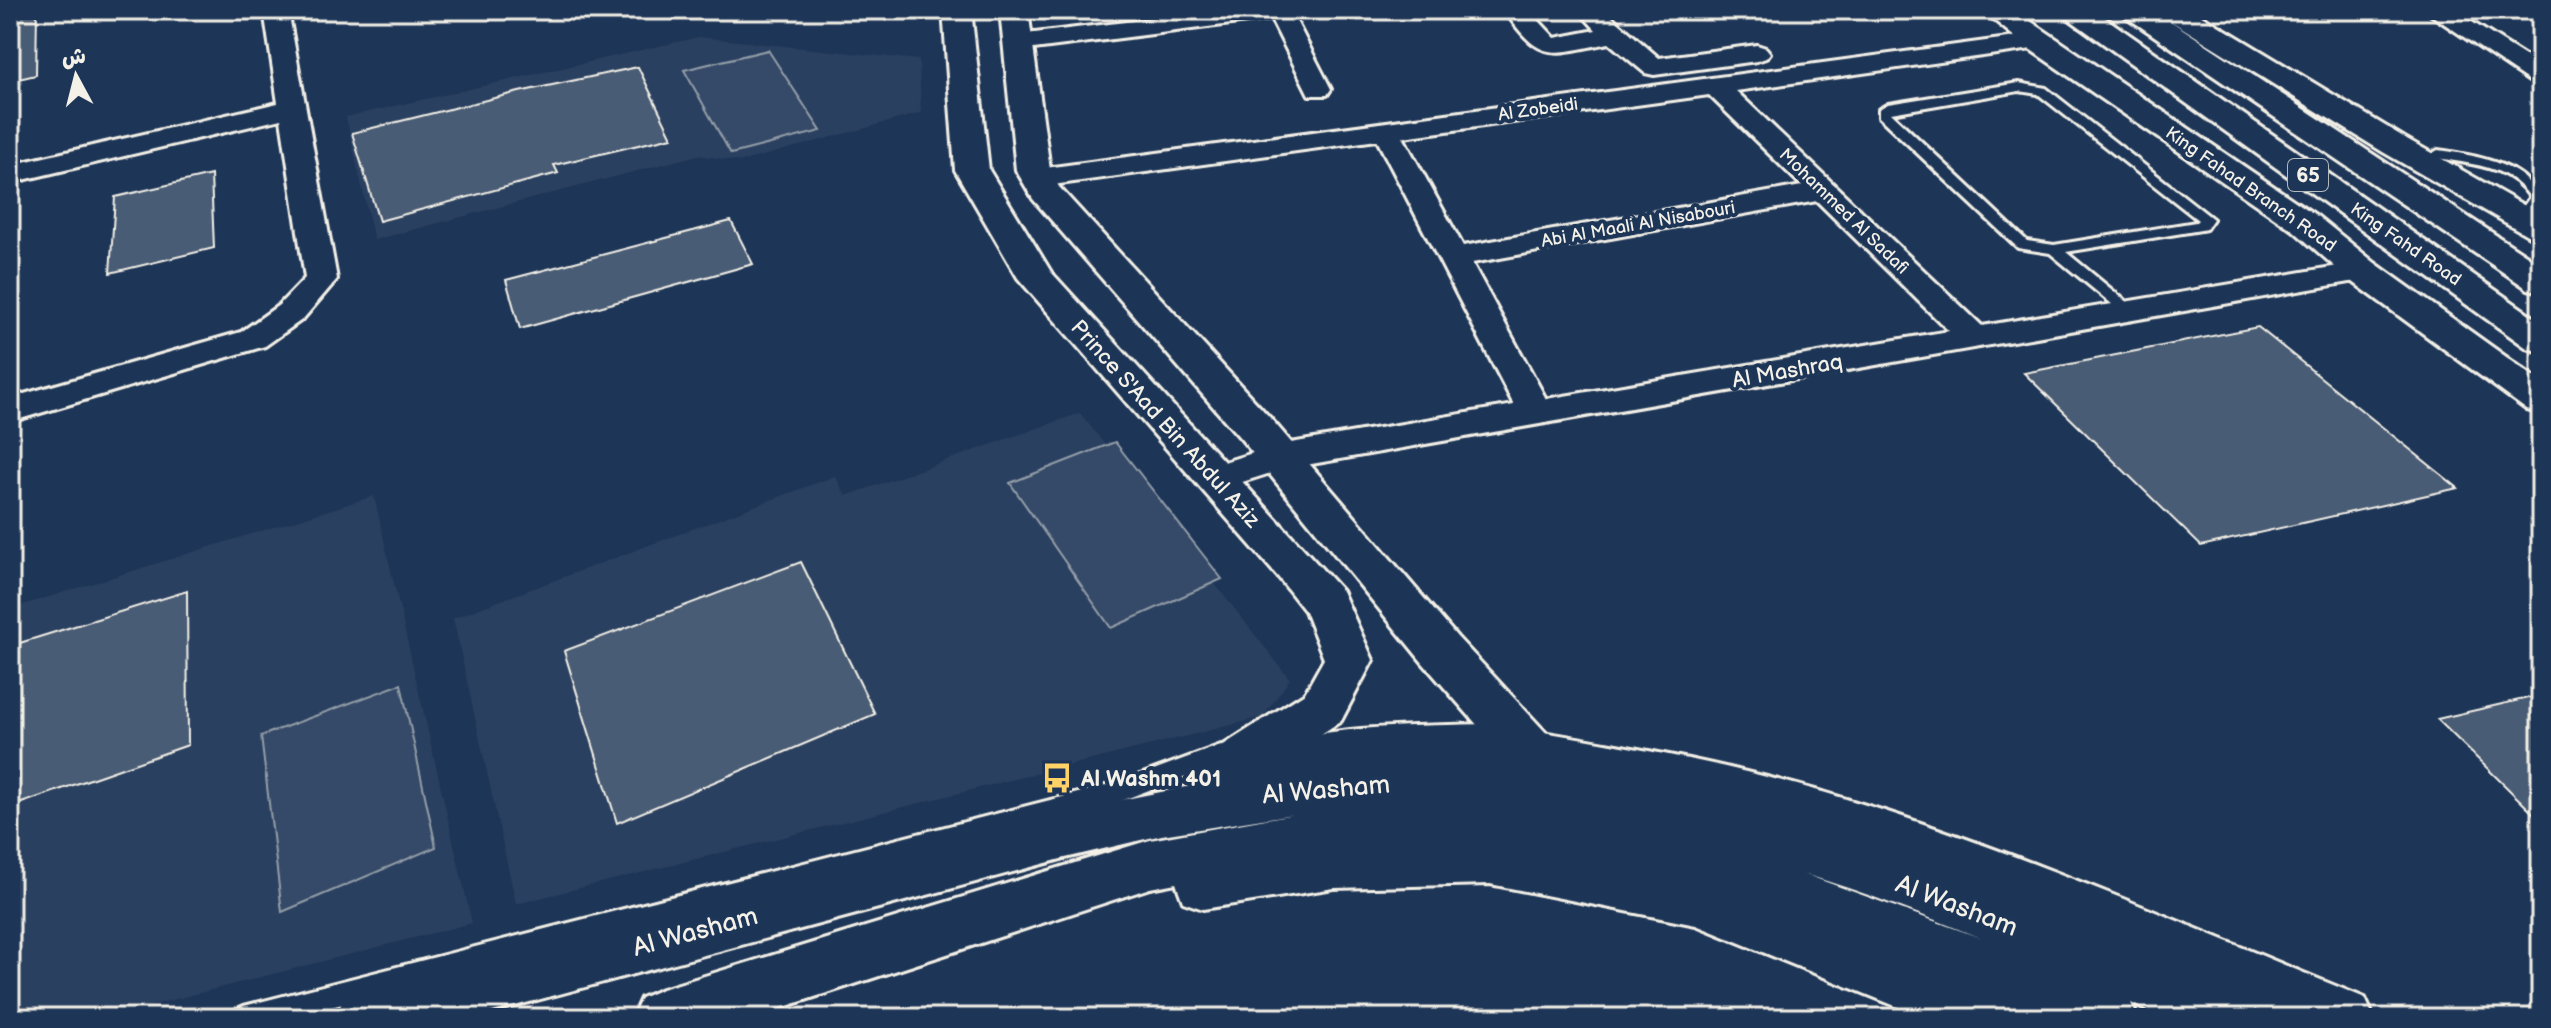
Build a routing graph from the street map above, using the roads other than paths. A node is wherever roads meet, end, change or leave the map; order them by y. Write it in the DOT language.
graph roads {
  1 [pos="276,10"];
  2 [pos="957,10"];
  3 [pos="1282,10"];
  4 [pos="1516,10"];
  5 [pos="1590,10"];
  6 [pos="1996,10"];
  7 [pos="2045,10"];
  8 [pos="2075,10"];
  9 [pos="2135,10"];
  10 [pos="2173,10"];
  11 [pos="2206,10"];
  12 [pos="2436,10"];
  13 [pos="1016,26"];
  14 [pos="1614,34"];
  15 [pos="2038,42"];
  16 [pos="1757,53"];
  17 [pos="2541,77"];
  18 [pos="1714,85"];
  19 [pos="1318,89"];
  20 [pos="293,108"];
  21 [pos="1386,130"];
  22 [pos="10,174"];
  23 [pos="1038,178"];
  24 [pos="1824,191"];
  25 [pos="2537,219"];
  26 [pos="2305,223"];
  27 [pos="2054,249"];
  28 [pos="1453,257"];
  29 [pos="2362,271"];
  30 [pos="2541,281"];
  31 [pos="2129,311"];
  32 [pos="1974,337"];
  33 [pos="2541,340"];
  34 [pos="2541,401"];
  35 [pos="10,410"];
  36 [pos="1536,413"];
  37 [pos="1279,457"];
  38 [pos="1214,478"];
  39 [pos="1287,729"];
  40 [pos="1532,752"];
  41 [pos="1218,775"];
  42 [pos="1113,820"];
  43 [pos="999,914"];
  44 [pos="706,928"];
  45 [pos="582,930"];
  46 [pos="1982,1016"];
  47 [pos="244,1018"];
  48 [pos="365,1018"];
  49 [pos="662,1018"];
  50 [pos="731,1018"];
  51 [pos="2108,1018"];
  52 [pos="2228,1018"];
  53 [pos="2344,1018"];
  1 -- 20 [label="street"];
  2 -- 38 [label="main road, Prince S'Aad Bin Abdul Aziz"];
  3 -- 13 [label="street"];
  3 -- 19 [label="street"];
  4 -- 14 [label="street"];
  5 -- 14 [label="street"];
  6 -- 15 [label="main road, King Fahad Branch Road"];
  7 -- 26 [label="main road"];
  8 -- 33 [label="main road, King Fahd Road / 65"];
  9 -- 30 [label="main road, King Fahd Road / 65"];
  10 -- 25 [label="main road"];
  11 -- 25 [label="main road"];
  12 -- 17 [label="street"];
  13 -- 23 [label="main road"];
  14 -- 16 [label="street"];
  15 -- 18 [label="street, Al Zobeidi"];
  15 -- 26 [label="main road, King Fahad Branch Road"];
  18 -- 21 [label="street, Al Zobeidi"];
  18 -- 24 [label="street, Mohammed Al Sadafi"];
  20 -- 22 [label="street"];
  20 -- 35 [label="street"];
  21 -- 23 [label="street, Al Zobeidi"];
  21 -- 28 [label="street"];
  23 -- 37 [label="main road"];
  24 -- 28 [label="street, Abi Al Maali Al Nisabouri"];
  24 -- 32 [label="street, Mohammed Al Sadafi"];
  26 -- 29 [label="main road, King Fahad Branch Road"];
  27 -- 27 [label="lane"];
  27 -- 31 [label="lane"];
  28 -- 36 [label="street"];
  29 -- 31 [label="street, Al Mashraq"];
  29 -- 34 [label="main road, King Fahad Branch Road"];
  31 -- 32 [label="street, Al Mashraq"];
  32 -- 36 [label="street, Al Mashraq"];
  36 -- 37 [label="street, Al Mashraq"];
  37 -- 38 [label="street, Al Mashraq"];
  37 -- 40 [label="main road"];
  38 -- 39 [label="main road, Prince S'Aad Bin Abdul Aziz"];
  39 -- 41 [label="main road, Prince S'Aad Bin Abdul Aziz"];
  39 -- 45 [label="lane"];
  40 -- 41 [label="main road"];
  40 -- 53 [label="main road"];
  41 -- 42 [label="main road"];
  42 -- 44 [label="main road, Al Washam"];
  42 -- 52 [label="main road, Al Washam"];
  43 -- 46 [label="main road"];
  43 -- 49 [label="main road, Al Washam"];
  43 -- 50 [label="lane"];
  43 -- 51 [label="main road, Al Washam"];
  44 -- 45 [label="main road"];
  44 -- 48 [label="main road, Al Washam"];
  45 -- 47 [label="lane"];
}
